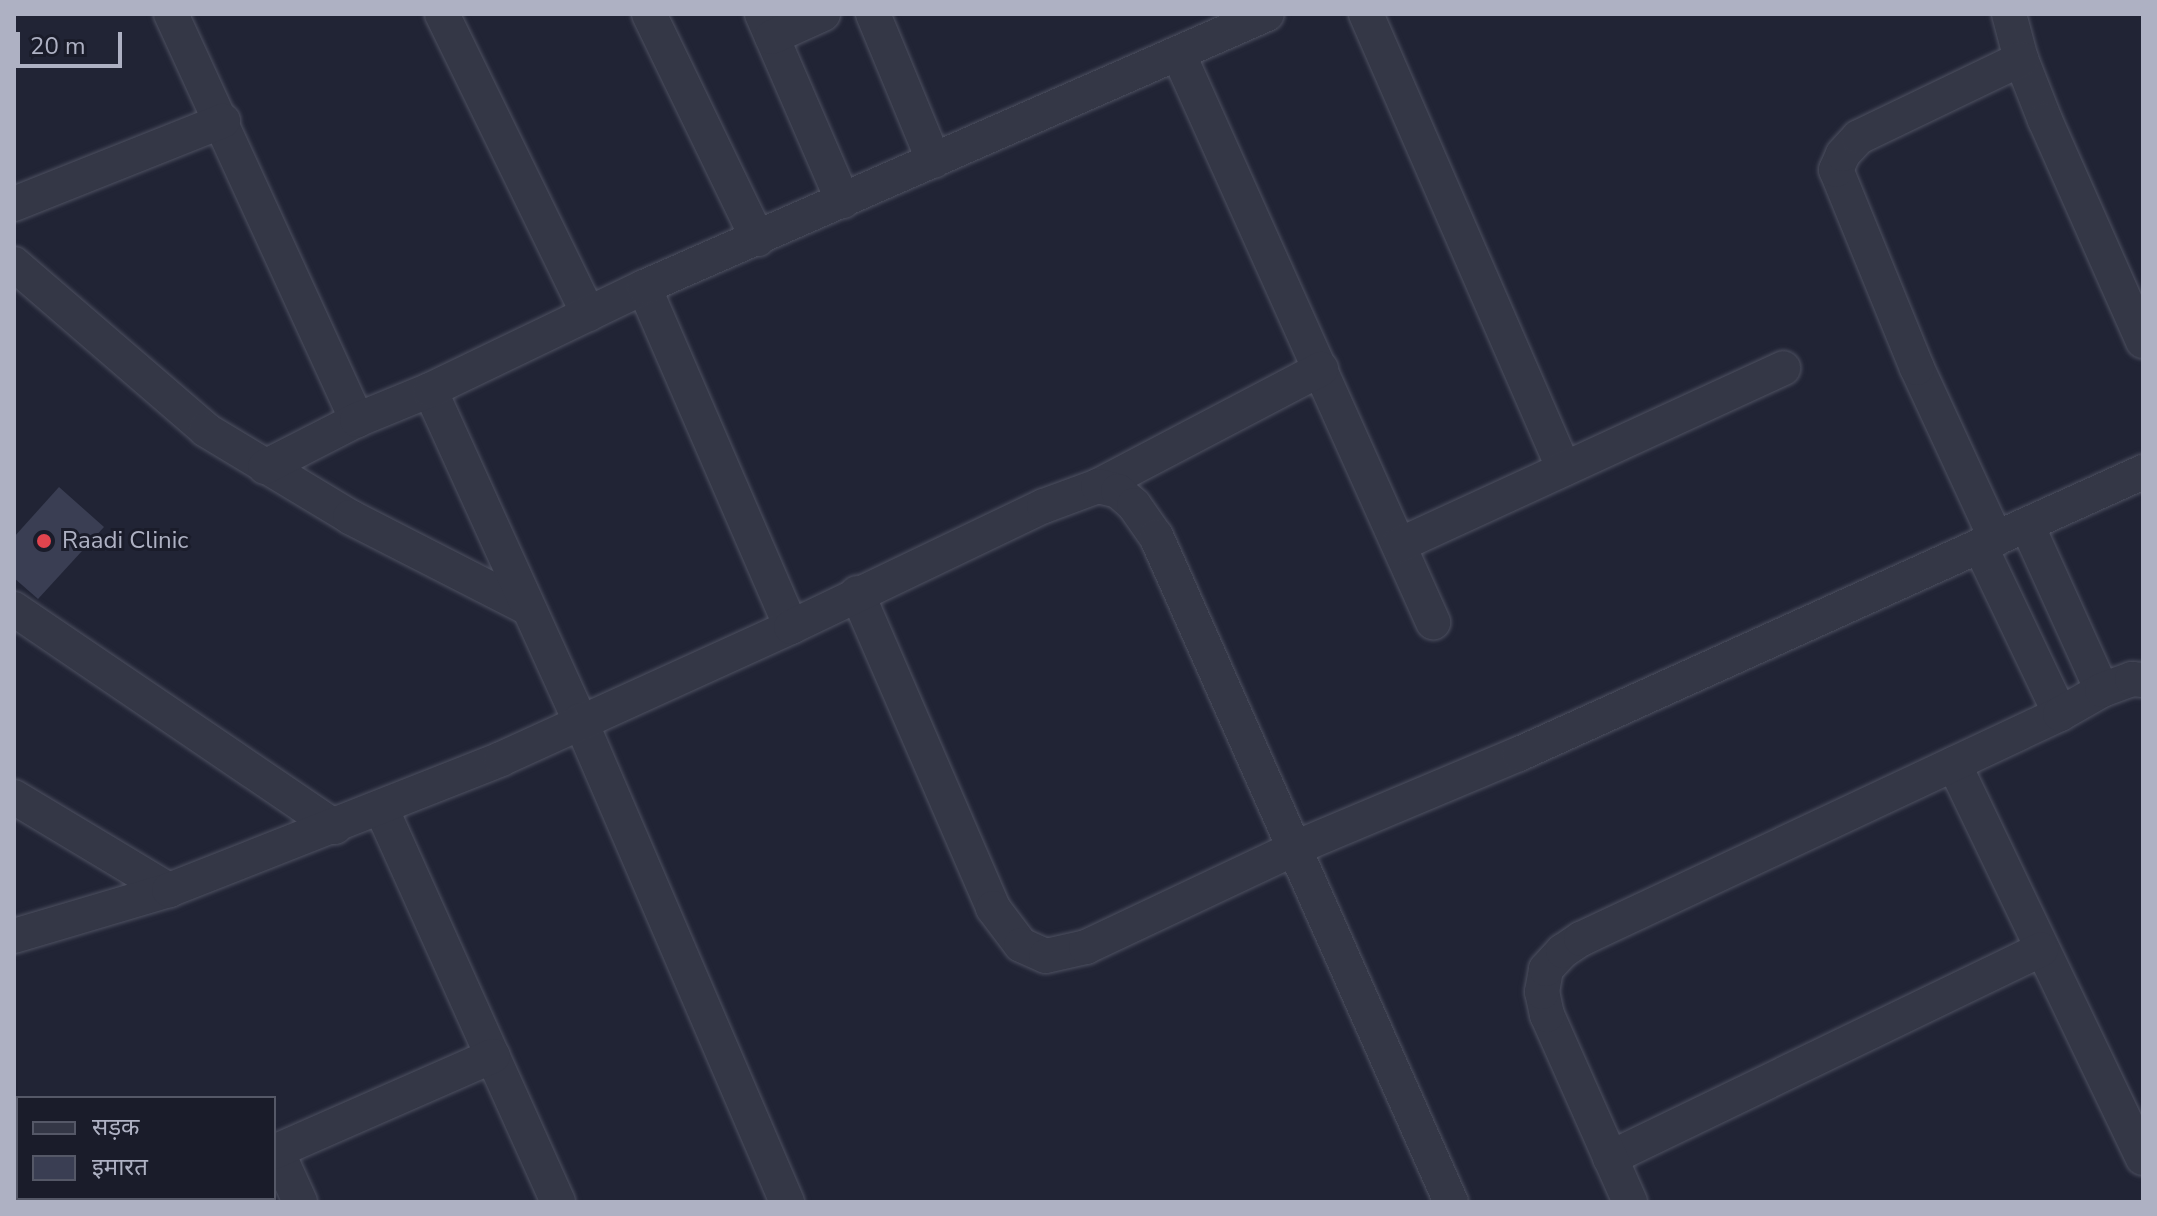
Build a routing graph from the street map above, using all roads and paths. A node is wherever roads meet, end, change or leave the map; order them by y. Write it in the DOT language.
graph roads {
  1 [pos="171,14"];
  2 [pos="442,14"];
  3 [pos="649,14"];
  4 [pos="823,14"];
  5 [pos="873,14"];
  6 [pos="1267,14"];
  7 [pos="1366,14"];
  8 [pos="2009,14"];
  9 [pos="1223,23"];
  10 [pos="767,26"];
  11 [pos="1178,53"];
  12 [pos="2021,59"];
  13 [pos="223,121"];
  14 [pos="934,161"];
  15 [pos="843,201"];
  16 [pos="14,204"];
  17 [pos="758,239"];
  18 [pos="14,264"];
  19 [pos="644,287"];
  20 [pos="588,314"];
  21 [pos="2143,341"];
  22 [pos="1783,368"];
  23 [pos="1321,369"];
  24 [pos="430,390"];
  25 [pos="357,420"];
  26 [pos="265,467"];
  27 [pos="1564,469"];
  28 [pos="2143,472"];
  29 [pos="1098,486"];
  30 [pos="2027,525"];
  31 [pos="1988,543"];
  32 [pos="1399,545"];
  33 [pos="857,593"];
  34 [pos="528,608"];
  35 [pos="14,609"];
  36 [pos="1433,622"];
  37 [pos="791,627"];
  38 [pos="2143,680"];
  39 [pos="2102,690"];
  40 [pos="2060,714"];
  41 [pos="580,720"];
  42 [pos="1954,764"];
  43 [pos="14,797"];
  44 [pos="381,808"];
  45 [pos="335,827"];
  46 [pos="1295,848"];
  47 [pos="169,890"];
  48 [pos="14,936"];
  49 [pos="2041,950"];
  50 [pos="493,1056"];
  51 [pos="276,1152"];
  52 [pos="1610,1158"];
  53 [pos="2143,1158"];
  54 [pos="300,1202"];
  55 [pos="558,1202"];
  56 [pos="787,1202"];
  57 [pos="1451,1202"];
  58 [pos="1630,1202"];
  1 -- 13 [label="street"];
  2 -- 20 [label="street"];
  3 -- 17 [label="street"];
  4 -- 10 [label="street"];
  5 -- 14 [label="street"];
  6 -- 9 [label="street"];
  7 -- 27 [label="street"];
  8 -- 12 [label="street"];
  9 -- 11 [label="street"];
  10 -- 15 [label="street"];
  11 -- 14 [label="street"];
  11 -- 23 [label="street"];
  12 -- 21 [label="street"];
  12 -- 31 [label="street"];
  13 -- 16 [label="street"];
  13 -- 25 [label="street"];
  14 -- 15 [label="street"];
  15 -- 17 [label="street"];
  17 -- 19 [label="street"];
  18 -- 26 [label="street"];
  19 -- 20 [label="street"];
  19 -- 37 [label="street"];
  20 -- 24 [label="street"];
  22 -- 27 [label="street"];
  23 -- 29 [label="street"];
  23 -- 32 [label="street"];
  24 -- 25 [label="street"];
  24 -- 34 [label="street"];
  25 -- 26 [label="street"];
  26 -- 34 [label="street"];
  27 -- 32 [label="street"];
  28 -- 30 [label="street"];
  29 -- 33 [label="street"];
  29 -- 46 [label="street"];
  30 -- 31 [label="street"];
  30 -- 39 [label="street"];
  31 -- 40 [label="street"];
  31 -- 46 [label="street"];
  32 -- 36 [label="street"];
  33 -- 37 [label="street"];
  33 -- 46 [label="street"];
  34 -- 41 [label="street"];
  35 -- 45 [label="street"];
  37 -- 41 [label="street"];
  38 -- 39 [label="street"];
  39 -- 40 [label="street"];
  40 -- 42 [label="street"];
  41 -- 44 [label="street"];
  41 -- 56 [label="street"];
  42 -- 49 [label="street"];
  42 -- 52 [label="street"];
  43 -- 47 [label="street"];
  44 -- 45 [label="street"];
  44 -- 50 [label="street"];
  45 -- 47 [label="street"];
  46 -- 57 [label="street"];
  47 -- 48 [label="street"];
  49 -- 52 [label="street"];
  49 -- 53 [label="street"];
  50 -- 51 [label="street"];
  50 -- 55 [label="street"];
  51 -- 54 [label="street"];
  52 -- 58 [label="street"];
}
